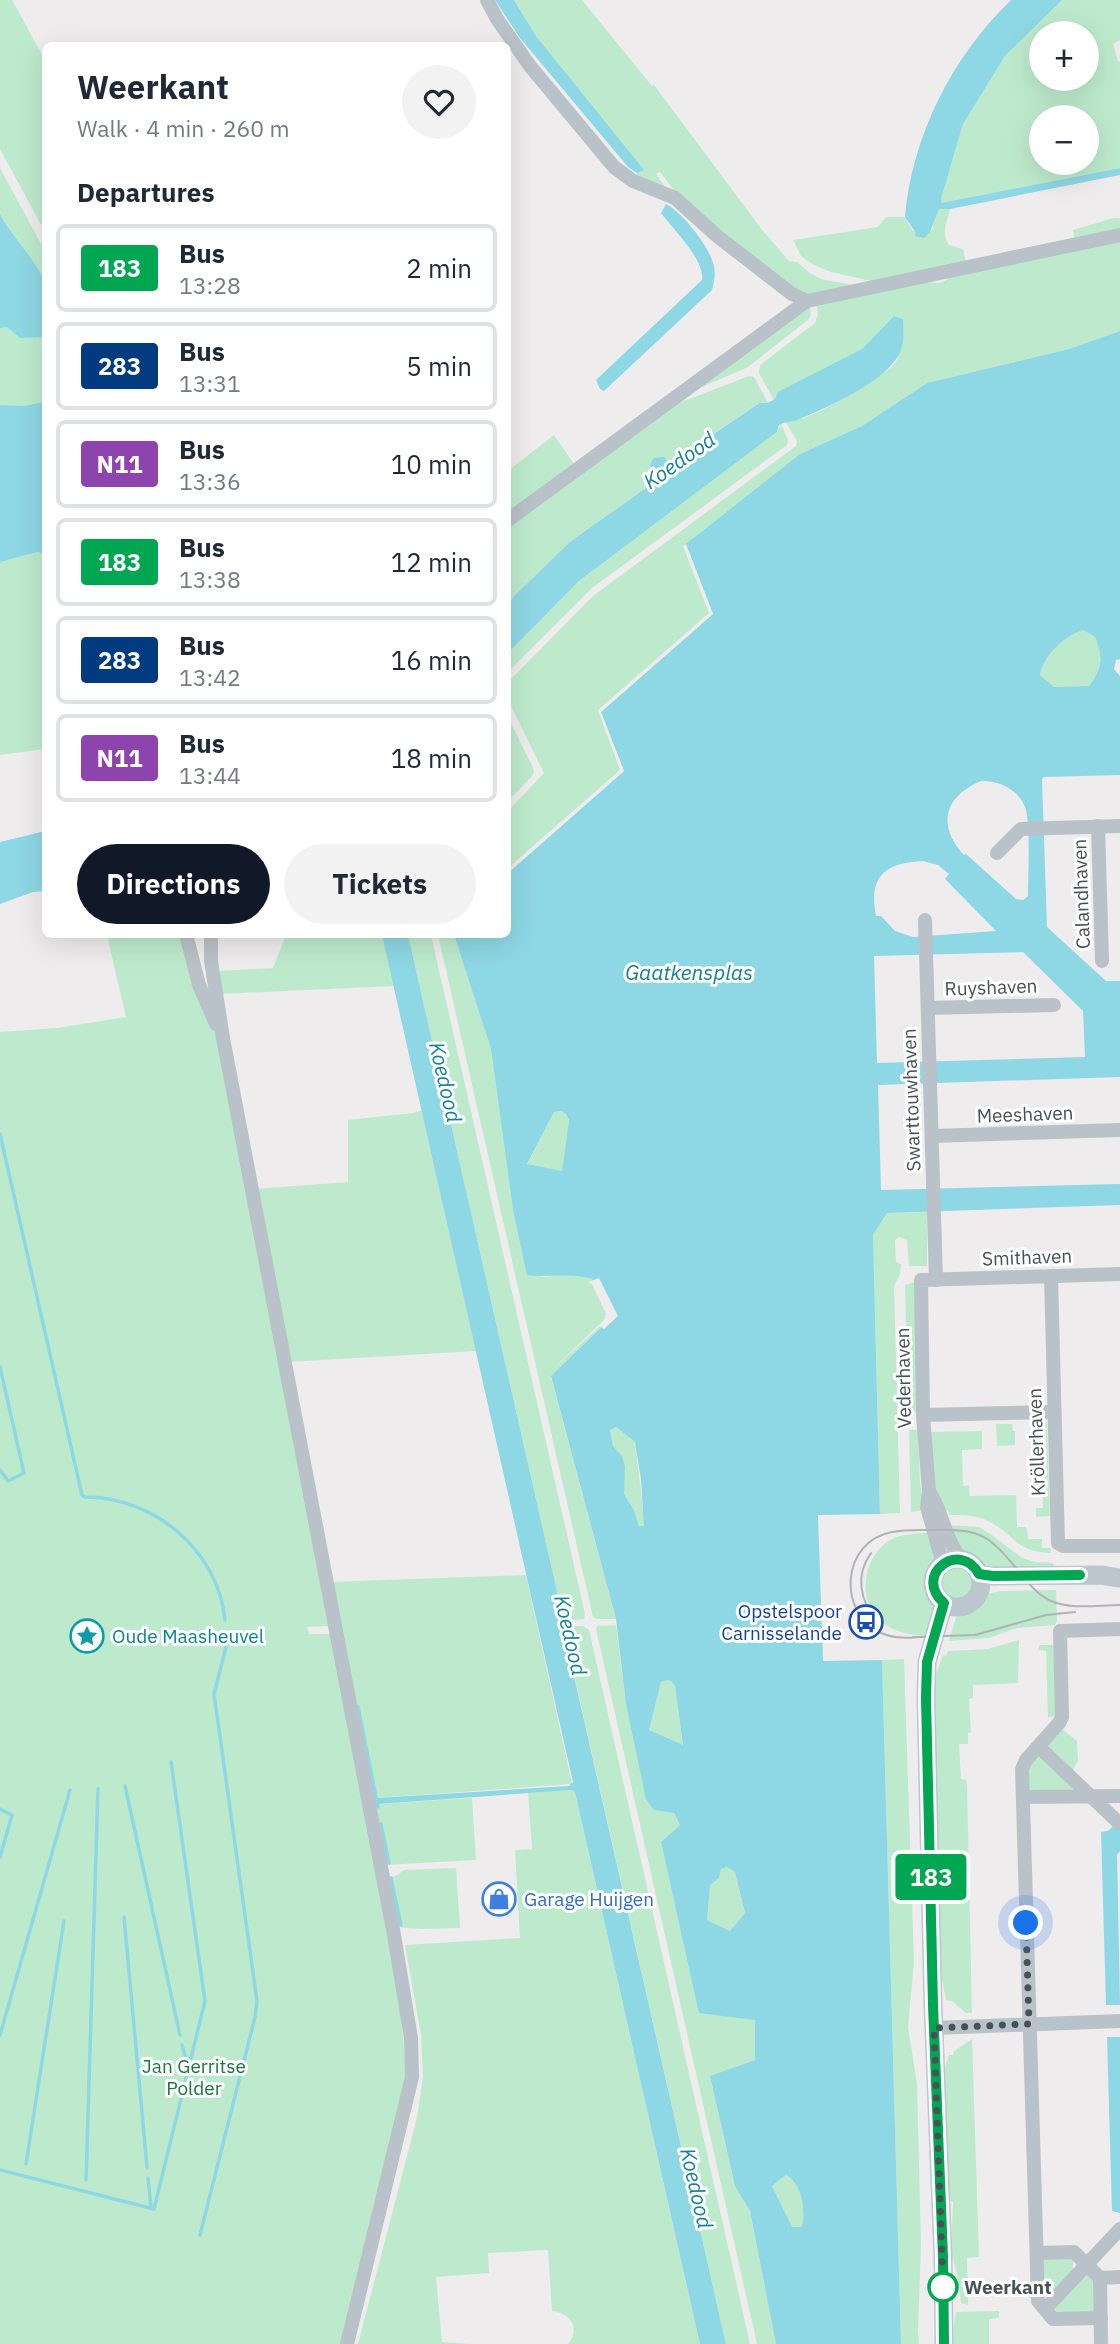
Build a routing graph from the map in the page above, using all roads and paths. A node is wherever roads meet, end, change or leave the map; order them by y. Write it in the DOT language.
graph roads {
  1 [pos="487,0"];
  2 [pos="1120,235"];
  3 [pos="807,302"];
  4 [pos="511,518"];
  5 [pos="1098,826"];
  6 [pos="1120,826"];
  7 [pos="997,853"];
  8 [pos="926,926"];
  9 [pos="187,938"];
  10 [pos="211,938"];
  11 [pos="1102,961"];
  12 [pos="1054,1004"];
  13 [pos="928,1008"];
  14 [pos="223,1038"];
  15 [pos="1120,1130"];
  16 [pos="932,1136"];
  17 [pos="1120,1273"];
  18 [pos="1051,1276"];
  19 [pos="936,1280"];
  20 [pos="1054,1412"];
  21 [pos="923,1415"];
  22 [pos="1120,1546"];
  23 [pos="952,1562"];
  24 [pos="1118,1578"];
  25 [pos="979,1583"];
  26 [pos="950,1605"];
  27 [pos="1120,1629"];
  28 [pos="1039,1747"];
  29 [pos="1085,1795"];
  30 [pos="1120,1796"];
  31 [pos="1023,1797"];
  32 [pos="1118,1822"];
  33 [pos="1120,2021"];
  34 [pos="1029,2024"];
  35 [pos="934,2028"];
  36 [pos="1120,2230"];
  37 [pos="1037,2253"];
  38 [pos="1087,2263"];
  39 [pos="1120,2277"];
  40 [pos="1100,2278"];
  41 [pos="1045,2309"];
  42 [pos="1101,2318"];
  43 [pos="347,2344"];
  44 [pos="944,2344"];
  45 [pos="1101,2344"];
  1 -- 3 [label="street"];
  2 -- 3 [label="street"];
  3 -- 4 [label="street"];
  5 -- 6 [label="street"];
  5 -- 7 [label="street"];
  5 -- 11 [label="street, Calandhaven"];
  8 -- 13 [label="street, Swarttouwhaven"];
  9 -- 14 [label="street"];
  10 -- 14 [label="street"];
  12 -- 13 [label="street, Ruyshaven"];
  13 -- 16 [label="street, Swarttouwhaven"];
  14 -- 43 [label="street"];
  15 -- 16 [label="street, Meeshaven"];
  16 -- 19 [label="street, Swarttouwhaven"];
  17 -- 18 [label="street, Smithaven"];
  18 -- 19 [label="street, Smithaven"];
  18 -- 20 [label="street, Kröllerhaven"];
  19 -- 21 [label="street, Vederhaven"];
  20 -- 21 [label="street"];
  20 -- 22 [label="street, Kröllerhaven"];
  21 -- 23 [label="street, Vederhaven"];
  23 -- 25 [label="street"];
  23 -- 26 [label="street"];
  24 -- 25 [label="street"];
  25 -- 26 [label="street"];
  26 -- 35 [label="street"];
  27 -- 28 [label="street"];
  28 -- 29 [label="street"];
  28 -- 31 [label="street"];
  29 -- 30 [label="street"];
  29 -- 31 [label="street"];
  29 -- 32 [label="street"];
  31 -- 34 [label="street"];
  33 -- 34 [label="street"];
  34 -- 35 [label="street"];
  34 -- 37 [label="street"];
  35 -- 44 [label="street"];
  36 -- 38 [label="street"];
  37 -- 38 [label="street"];
  37 -- 41 [label="street"];
  38 -- 40 [label="street"];
  38 -- 41 [label="street"];
  39 -- 40 [label="street"];
  40 -- 42 [label="street"];
  41 -- 42 [label="street"];
  42 -- 45 [label="street"];
}
